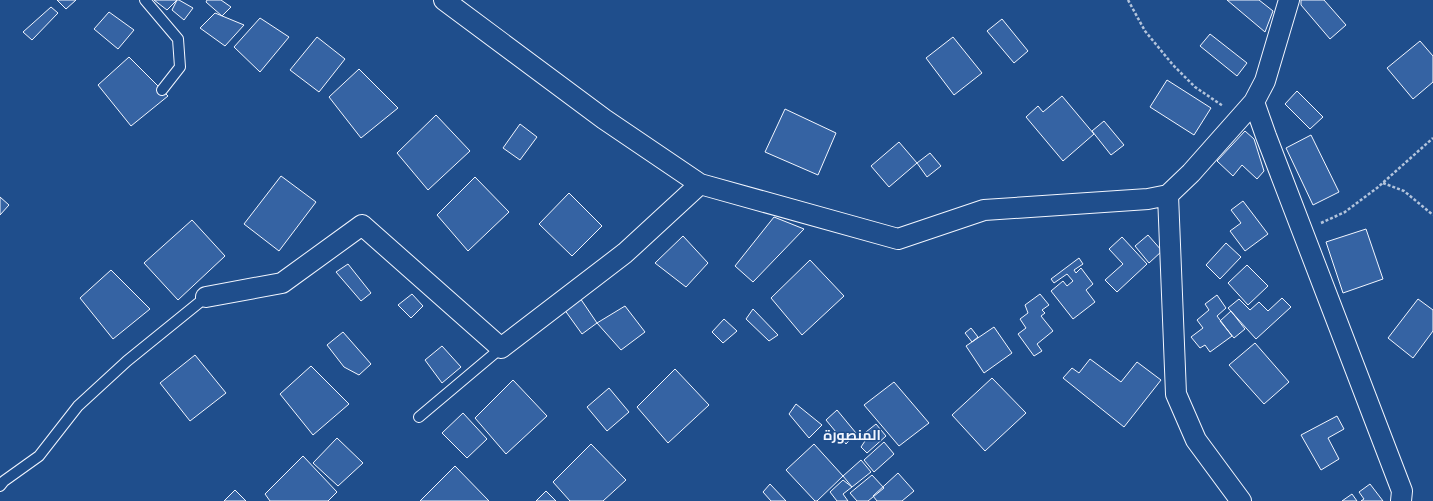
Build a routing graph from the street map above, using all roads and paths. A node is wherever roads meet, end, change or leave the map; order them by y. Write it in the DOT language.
graph roads {
  1 [pos="145,0"];
  2 [pos="444,0"];
  3 [pos="1128,0"];
  4 [pos="1289,0"];
  5 [pos="162,90"];
  6 [pos="1254,102"];
  7 [pos="1240,118"];
  8 [pos="1433,138"];
  9 [pos="1383,183"];
  10 [pos="700,184"];
  11 [pos="1168,195"];
  12 [pos="1433,215"];
  13 [pos="1301,229"];
  14 [pos="206,297"];
  15 [pos="501,348"];
  16 [pos="419,417"];
  17 [pos="0,486"];
  18 [pos="1241,501"];
  19 [pos="1401,501"];
  1 -- 5 [label="lane"];
  2 -- 10 [label="street"];
  3 -- 7 [label="path"];
  4 -- 6 [label="street"];
  6 -- 7 [label="street"];
  6 -- 13 [label="street"];
  7 -- 11 [label="street"];
  8 -- 9 [label="path"];
  9 -- 12 [label="path"];
  9 -- 13 [label="path"];
  10 -- 11 [label="street"];
  10 -- 15 [label="street"];
  11 -- 18 [label="street"];
  13 -- 19 [label="street"];
  14 -- 15 [label="street"];
  14 -- 17 [label="lane"];
  15 -- 16 [label="lane"];
}
